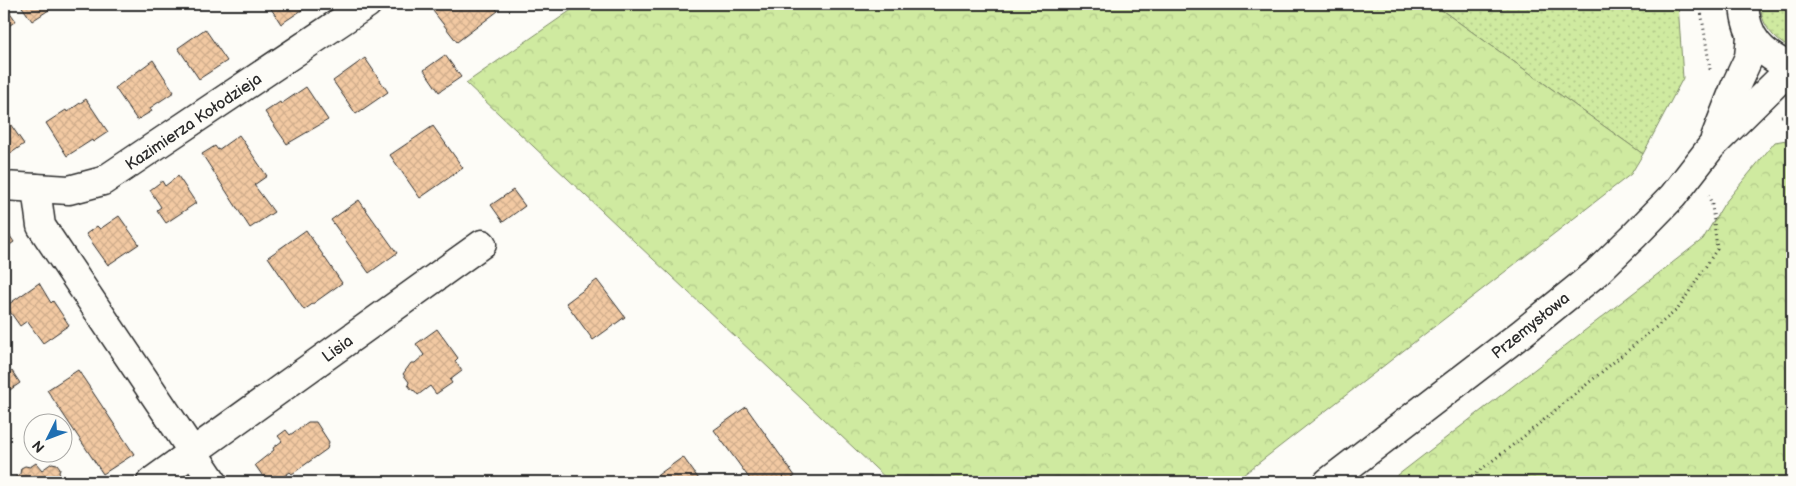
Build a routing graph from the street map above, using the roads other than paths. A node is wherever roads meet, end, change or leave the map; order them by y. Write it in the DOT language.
graph roads {
  1 [pos="367,4"];
  2 [pos="1744,4"];
  3 [pos="1751,36"];
  4 [pos="1792,68"];
  5 [pos="1792,72"];
  6 [pos="1704,156"];
  7 [pos="4,186"];
  8 [pos="36,188"];
  9 [pos="482,244"];
  10 [pos="193,453"];
  11 [pos="151,482"];
  12 [pos="213,482"];
  13 [pos="1328,482"];
  1 -- 8 [label="street, Kazimierza Kołodzieja"];
  2 -- 3 [label="street"];
  3 -- 4 [label="street"];
  3 -- 6 [label="street, Przemysłowa"];
  5 -- 6 [label="street, Przemysłowa"];
  6 -- 13 [label="street, Przemysłowa"];
  7 -- 8 [label="street, Kazimierza Kołodzieja"];
  8 -- 10 [label="street"];
  9 -- 10 [label="street, Lisia"];
  10 -- 11 [label="street, Lisia"];
  10 -- 12 [label="street"];
}
